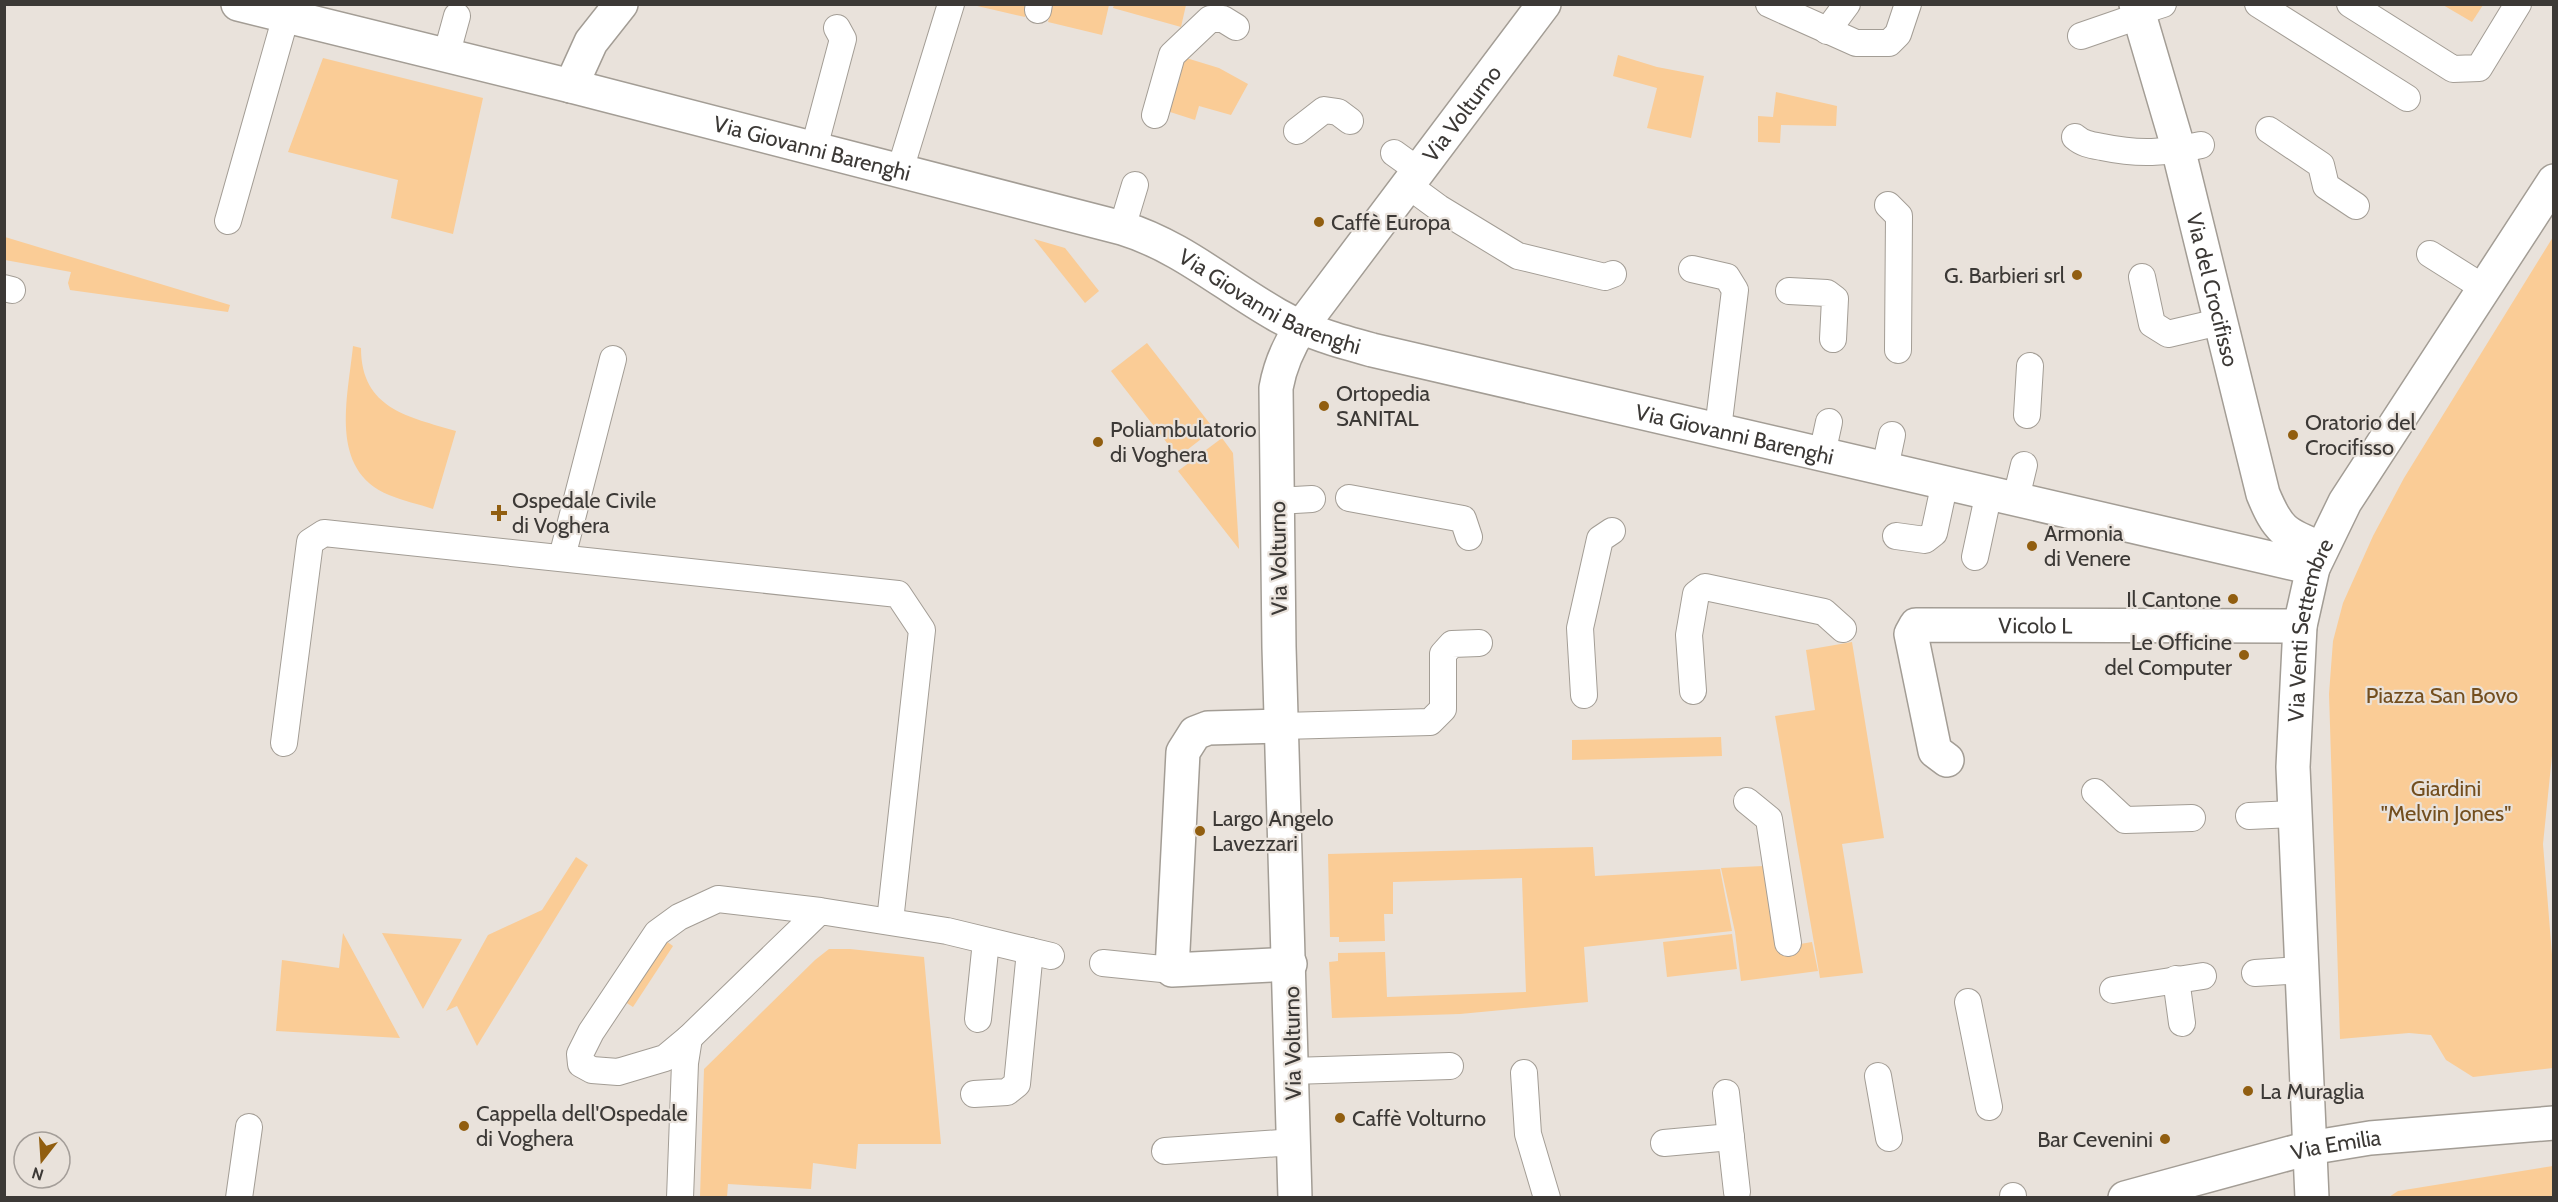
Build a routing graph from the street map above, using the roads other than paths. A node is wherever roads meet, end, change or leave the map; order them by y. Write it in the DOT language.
graph roads {
  1 [pos="238,4"];
  2 [pos="621,4"];
  3 [pos="951,4"];
  4 [pos="1544,4"];
  5 [pos="1769,4"];
  6 [pos="1846,4"];
  7 [pos="1908,4"];
  8 [pos="2258,4"];
  9 [pos="2350,4"];
  10 [pos="2518,4"];
  11 [pos="2144,9"];
  12 [pos="280,11"];
  13 [pos="456,16"];
  14 [pos="1236,27"];
  15 [pos="837,28"];
  16 [pos="1827,31"];
  17 [pos="2081,36"];
  18 [pos="446,56"];
  19 [pos="571,86"];
  20 [pos="2407,98"];
  21 [pos="1155,115"];
  22 [pos="1350,121"];
  23 [pos="2269,130"];
  24 [pos="1297,131"];
  25 [pos="2075,137"];
  26 [pos="814,148"];
  27 [pos="2190,148"];
  28 [pos="900,170"];
  29 [pos="1407,170"];
  30 [pos="2553,181"];
  31 [pos="1135,185"];
  32 [pos="1888,205"];
  33 [pos="2356,206"];
  34 [pos="228,221"];
  35 [pos="1122,228"];
  36 [pos="2430,254"];
  37 [pos="1692,269"];
  38 [pos="1613,274"];
  39 [pos="2142,278"];
  40 [pos="2484,288"];
  41 [pos="1789,291"];
  42 [pos="2219,322"];
  43 [pos="1301,327"];
  44 [pos="1833,339"];
  45 [pos="1898,350"];
  46 [pos="613,359"];
  47 [pos="2030,366"];
  48 [pos="2027,415"];
  49 [pos="1828,422"];
  50 [pos="1718,429"];
  51 [pos="1892,435"];
  52 [pos="1822,454"];
  53 [pos="2024,465"];
  54 [pos="1885,468"];
  55 [pos="1944,482"];
  56 [pos="2002,495"];
  57 [pos="1349,498"];
  58 [pos="1312,500"];
  59 [pos="1277,501"];
  60 [pos="1612,531"];
  61 [pos="1896,536"];
  62 [pos="1469,537"];
  63 [pos="562,557"];
  64 [pos="1975,557"];
  65 [pos="2317,558"];
  66 [pos="2300,626"];
  67 [pos="1843,629"];
  68 [pos="1479,644"];
  69 [pos="1693,691"];
  70 [pos="1584,695"];
  71 [pos="1282,726"];
  72 [pos="285,743"];
  73 [pos="1947,760"];
  74 [pos="2095,792"];
  75 [pos="1747,801"];
  76 [pos="2295,814"];
  77 [pos="2249,816"];
  78 [pos="2192,818"];
  79 [pos="820,911"];
  80 [pos="890,921"];
  81 [pos="986,941"];
  82 [pos="1788,942"];
  83 [pos="1103,963"];
  84 [pos="1290,964"];
  85 [pos="1172,970"];
  86 [pos="2301,970"];
  87 [pos="2255,973"];
  88 [pos="2203,976"];
  89 [pos="2176,979"];
  90 [pos="2113,990"];
  91 [pos="1968,1002"];
  92 [pos="978,1020"];
  93 [pos="2182,1023"];
  94 [pos="689,1038"];
  95 [pos="1450,1066"];
  96 [pos="1292,1071"];
  97 [pos="1524,1073"];
  98 [pos="1878,1076"];
  99 [pos="974,1094"];
  100 [pos="1726,1094"];
  101 [pos="1989,1107"];
  102 [pos="2553,1123"];
  103 [pos="249,1127"];
  104 [pos="1731,1137"];
  105 [pos="1889,1138"];
  106 [pos="1294,1142"];
  107 [pos="1664,1143"];
  108 [pos="2309,1148"];
  109 [pos="1165,1151"];
  110 [pos="1737,1192"];
  111 [pos="239,1197"];
  112 [pos="680,1197"];
  113 [pos="1295,1197"];
  114 [pos="1547,1197"];
  115 [pos="2125,1197"];
  116 [pos="2312,1197"];
  1 -- 12 [label="street, Via Giovanni Barenghi"];
  2 -- 19 [label="street"];
  3 -- 28 [label="lane"];
  4 -- 29 [label="street, Via Volturno"];
  5 -- 16 [label="lane"];
  6 -- 16 [label="lane"];
  7 -- 16 [label="lane"];
  8 -- 20 [label="lane"];
  9 -- 10 [label="lane"];
  11 -- 17 [label="lane"];
  11 -- 27 [label="street, Via del Crocifisso"];
  12 -- 18 [label="street, Via Giovanni Barenghi"];
  12 -- 34 [label="lane"];
  13 -- 18 [label="lane"];
  14 -- 21 [label="lane"];
  15 -- 26 [label="lane"];
  18 -- 19 [label="street, Via Giovanni Barenghi"];
  19 -- 26 [label="street, Via Giovanni Barenghi"];
  22 -- 24 [label="lane"];
  23 -- 33 [label="lane"];
  25 -- 27 [label="lane"];
  26 -- 28 [label="street, Via Giovanni Barenghi"];
  27 -- 42 [label="street, Via del Crocifisso"];
  28 -- 35 [label="street, Via Giovanni Barenghi"];
  29 -- 38 [label="lane"];
  29 -- 43 [label="street, Via Volturno"];
  30 -- 40 [label="street, Via Venti Settembre"];
  31 -- 35 [label="lane"];
  32 -- 45 [label="lane"];
  35 -- 43 [label="street, Via Giovanni Barenghi"];
  36 -- 40 [label="lane"];
  37 -- 50 [label="lane"];
  39 -- 42 [label="lane"];
  40 -- 65 [label="street, Via Venti Settembre"];
  41 -- 44 [label="lane"];
  42 -- 65 [label="street, Via del Crocifisso"];
  43 -- 50 [label="street, Via Giovanni Barenghi"];
  43 -- 59 [label="street, Via Volturno"];
  46 -- 63 [label="lane"];
  47 -- 48 [label="lane"];
  49 -- 52 [label="lane"];
  50 -- 52 [label="street, Via Giovanni Barenghi"];
  51 -- 54 [label="lane"];
  52 -- 54 [label="street, Via Giovanni Barenghi"];
  53 -- 56 [label="lane"];
  54 -- 55 [label="street, Via Giovanni Barenghi"];
  55 -- 56 [label="street, Via Giovanni Barenghi"];
  55 -- 61 [label="lane"];
  56 -- 64 [label="lane"];
  56 -- 65 [label="street, Via Giovanni Barenghi"];
  57 -- 62 [label="lane"];
  58 -- 59 [label="lane"];
  59 -- 71 [label="street, Via Volturno"];
  60 -- 70 [label="lane"];
  63 -- 72 [label="lane"];
  63 -- 80 [label="lane"];
  65 -- 66 [label="street, Via Venti Settembre"];
  66 -- 73 [label="street, Vicolo L"];
  66 -- 76 [label="street, Via Venti Settembre"];
  67 -- 69 [label="lane"];
  68 -- 71 [label="lane"];
  71 -- 84 [label="street, Via Volturno"];
  71 -- 85 [label="street"];
  74 -- 78 [label="lane"];
  75 -- 82 [label="lane"];
  76 -- 77 [label="lane"];
  76 -- 86 [label="street, Via Venti Settembre"];
  79 -- 80 [label="lane"];
  79 -- 94 [label="lane"];
  79 -- 94 [label="lane"];
  80 -- 81 [label="lane"];
  81 -- 92 [label="lane"];
  81 -- 99 [label="lane"];
  83 -- 85 [label="lane"];
  84 -- 85 [label="street"];
  84 -- 96 [label="street, Via Volturno"];
  86 -- 87 [label="lane"];
  86 -- 108 [label="street, Via Venti Settembre"];
  88 -- 89 [label="lane"];
  89 -- 90 [label="lane"];
  89 -- 93 [label="lane"];
  91 -- 101 [label="lane"];
  94 -- 112 [label="lane"];
  95 -- 96 [label="lane"];
  96 -- 106 [label="street, Via Volturno"];
  97 -- 114 [label="lane"];
  98 -- 105 [label="lane"];
  100 -- 104 [label="lane"];
  102 -- 108 [label="street, Via Emilia"];
  103 -- 111 [label="lane"];
  104 -- 107 [label="lane"];
  104 -- 110 [label="lane"];
  106 -- 109 [label="lane"];
  106 -- 113 [label="street, Via Volturno"];
  108 -- 115 [label="street, Via Emilia"];
  108 -- 116 [label="street, Via Venti Settembre"];
}
